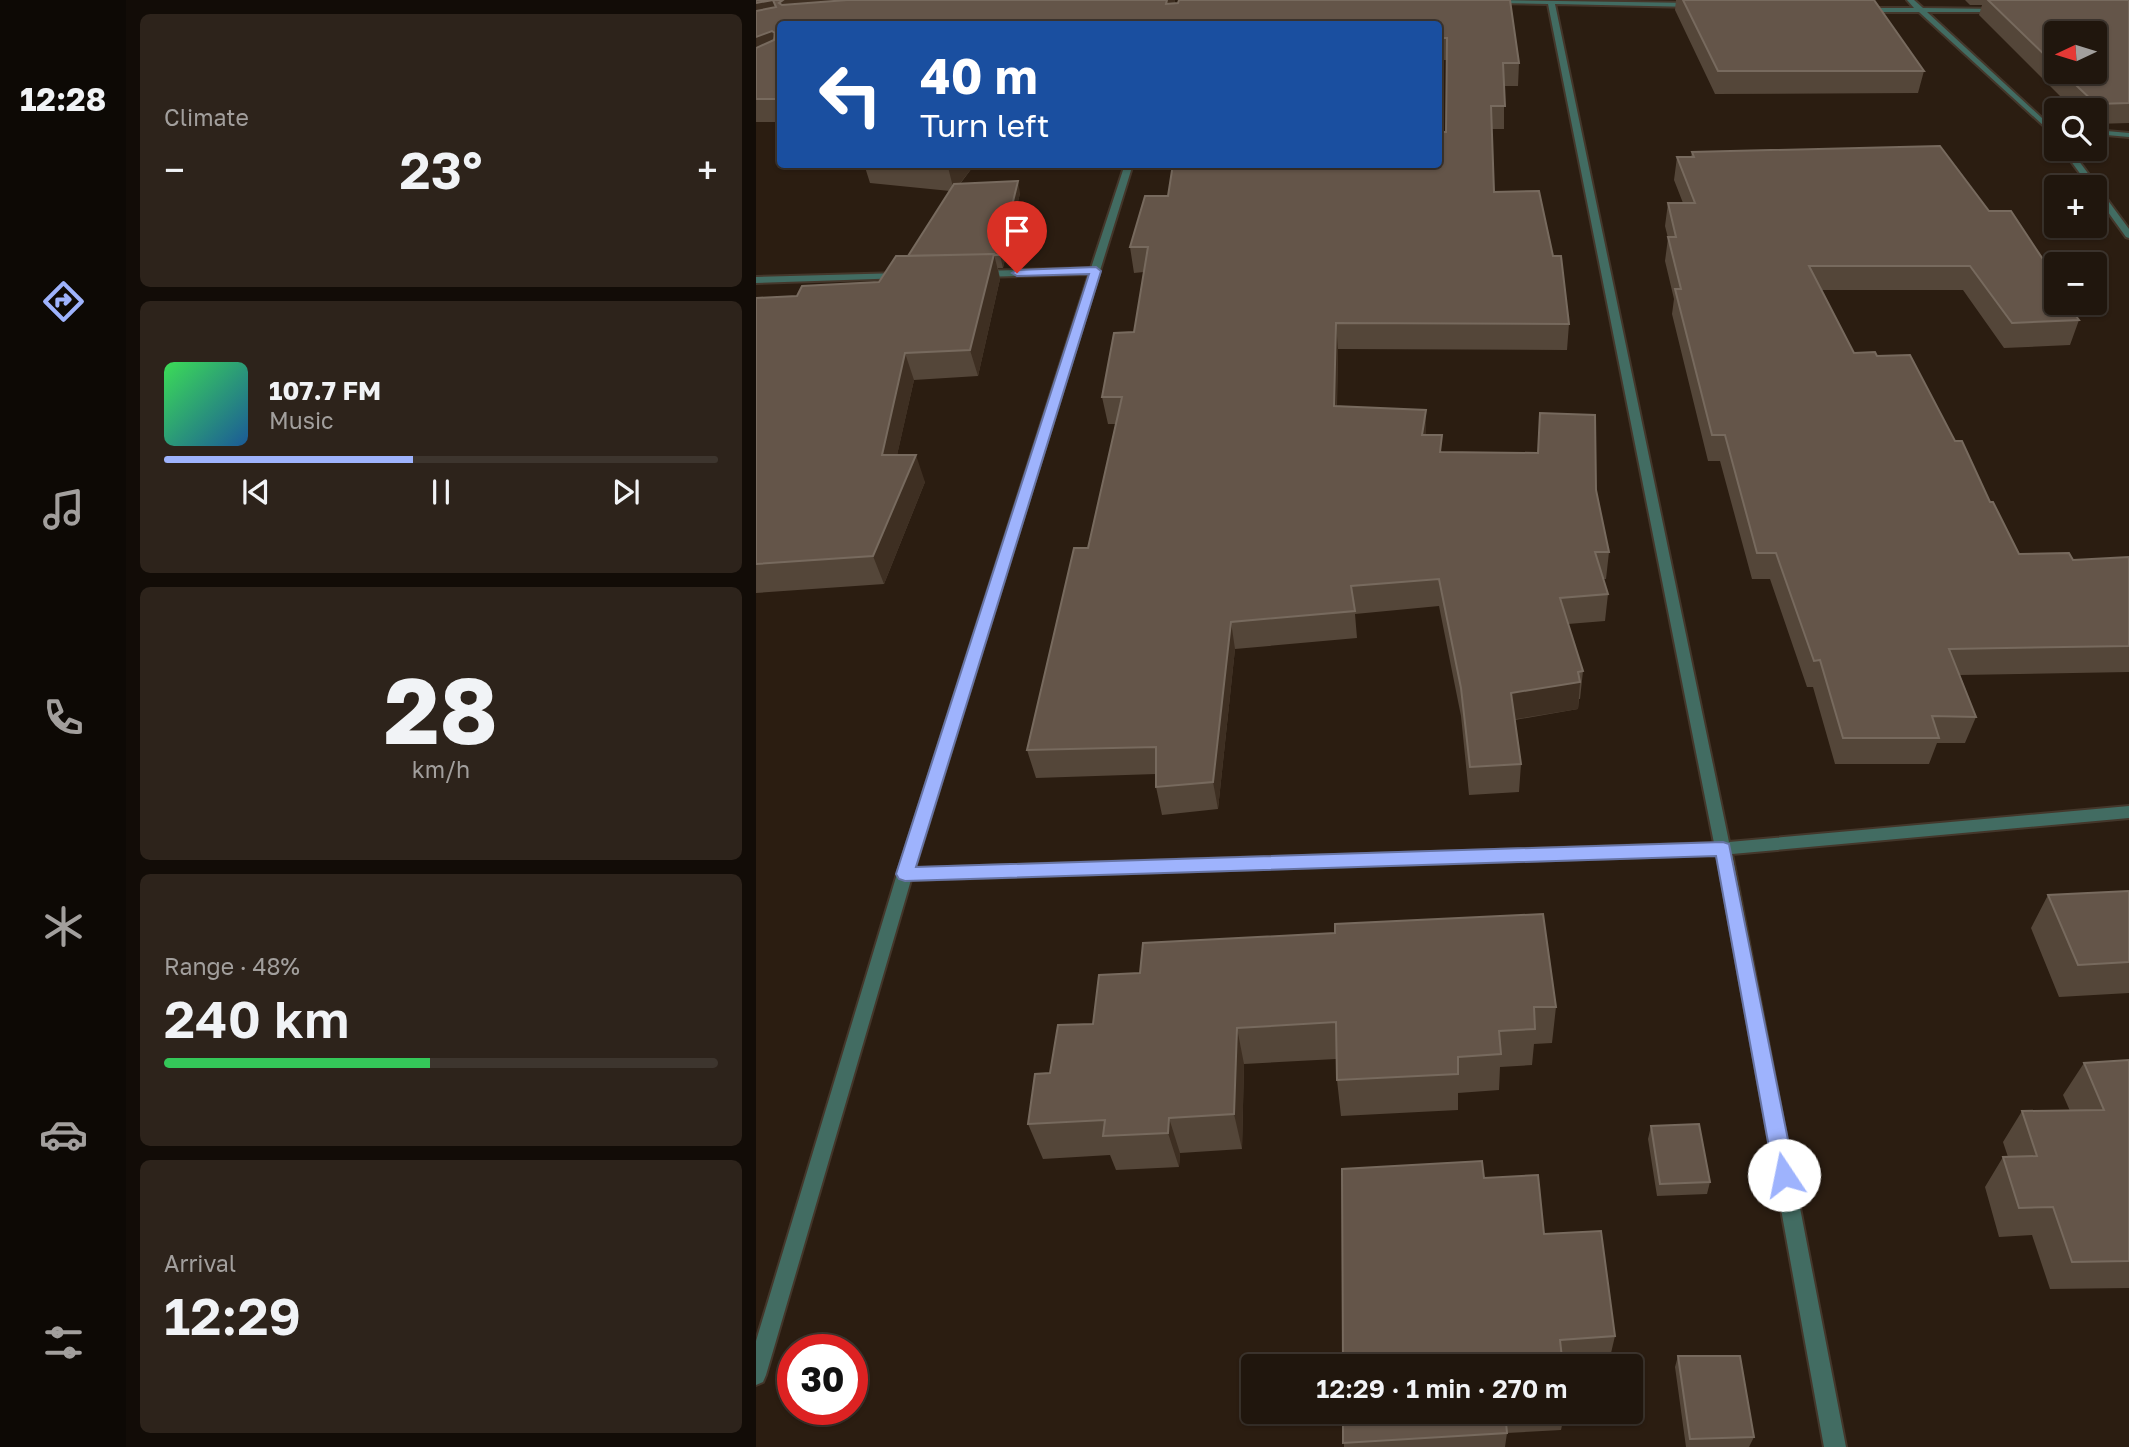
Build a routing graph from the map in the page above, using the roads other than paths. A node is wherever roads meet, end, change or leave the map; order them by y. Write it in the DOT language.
graph roads {
  1 [pos="1910,0"];
  2 [pos="1483,1"];
  3 [pos="1552,2"];
  4 [pos="1702,5"];
  5 [pos="1852,9"];
  6 [pos="2004,9"];
  7 [pos="1920,11"];
  8 [pos="2044,121"];
  9 [pos="2107,133"];
  10 [pos="2129,135"];
  11 [pos="1128,168"];
  12 [pos="2107,205"];
  13 [pos="2129,235"];
  14 [pos="1096,271"];
  15 [pos="974,274"];
  16 [pos="919,276"];
  17 [pos="756,280"];
  18 [pos="2129,812"];
  19 [pos="1723,849"];
  20 [pos="905,874"];
  21 [pos="756,1375"];
  22 [pos="1835,1447"];
  1 -- 7 [label="street"];
  2 -- 3 [label="street"];
  3 -- 4 [label="street"];
  3 -- 19 [label="street"];
  5 -- 7 [label="street"];
  6 -- 7 [label="street"];
  7 -- 8 [label="street"];
  9 -- 10 [label="street"];
  11 -- 14 [label="street"];
  12 -- 13 [label="street"];
  14 -- 15 [label="street"];
  14 -- 20 [label="street"];
  16 -- 17 [label="street"];
  18 -- 19 [label="street"];
  19 -- 20 [label="street"];
  19 -- 22 [label="street"];
  20 -- 21 [label="street"];
}
